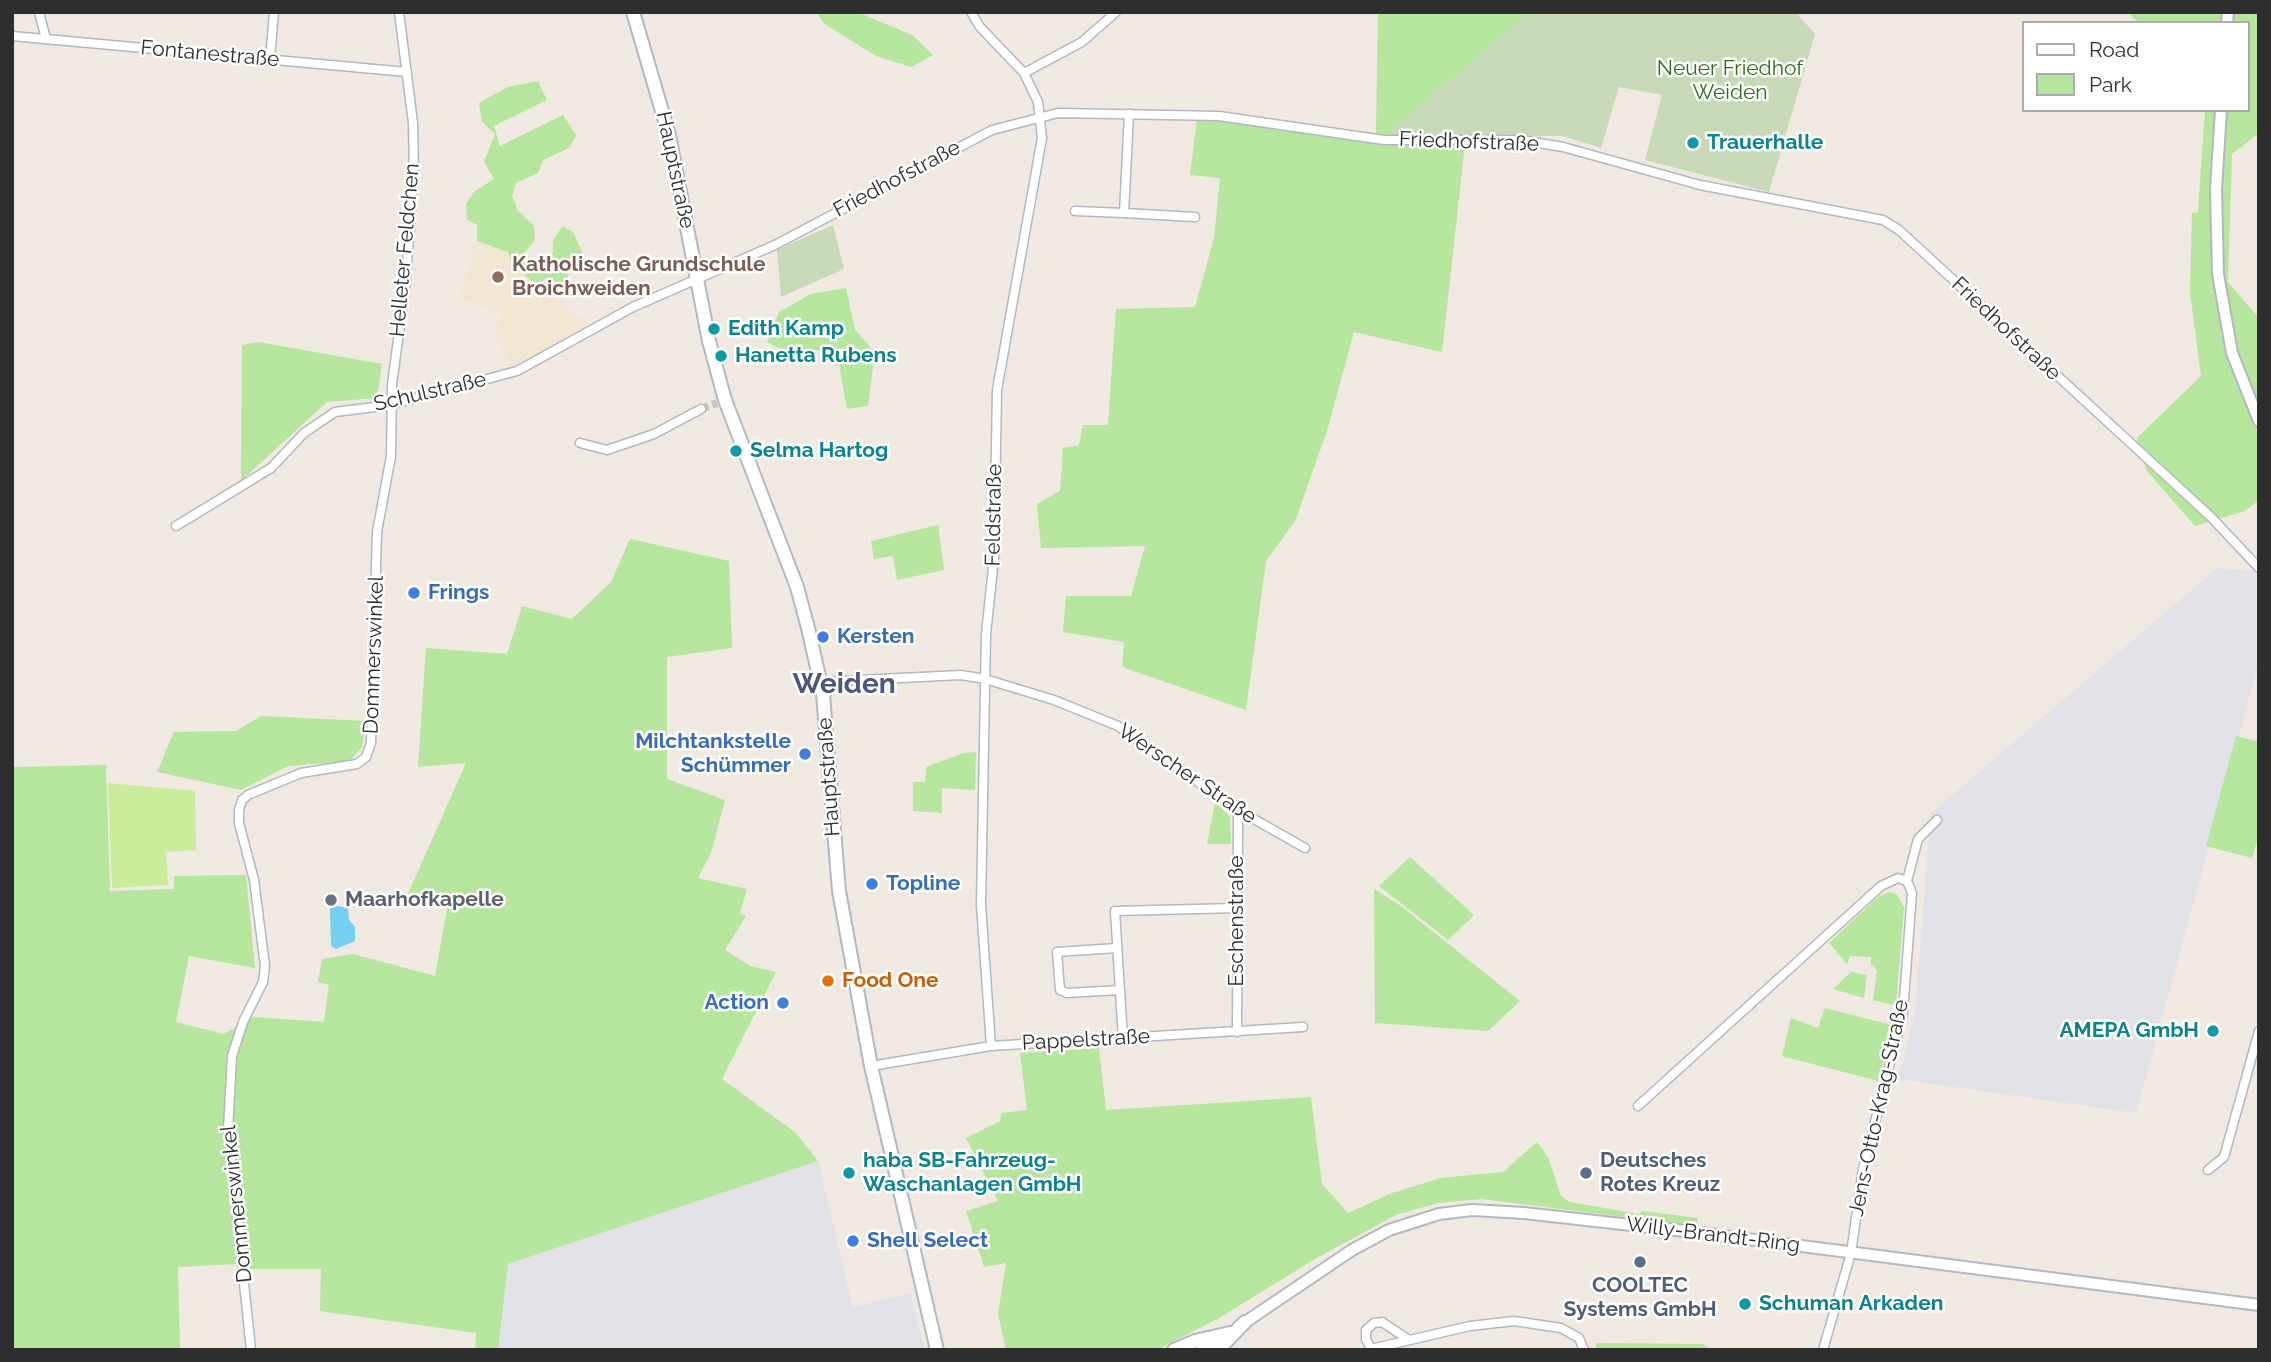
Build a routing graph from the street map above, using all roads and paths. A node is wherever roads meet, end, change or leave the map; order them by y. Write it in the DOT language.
graph roads {
  1 [pos="39,12"];
  2 [pos="274,12"];
  3 [pos="399,12"];
  4 [pos="633,12"];
  5 [pos="971,12"];
  6 [pos="1116,12"];
  7 [pos="12,36"];
  8 [pos="46,39"];
  9 [pos="270,59"];
  10 [pos="407,72"];
  11 [pos="1024,73"];
  12 [pos="2221,112"];
  13 [pos="1129,114"];
  14 [pos="1041,117"];
  15 [pos="1076,211"];
  16 [pos="1124,213"];
  17 [pos="1195,217"];
  18 [pos="698,276"];
  19 [pos="390,405"];
  20 [pos="701,409"];
  21 [pos="2259,421"];
  22 [pos="580,443"];
  23 [pos="176,526"];
  24 [pos="2259,568"];
  25 [pos="985,679"];
  26 [pos="820,682"];
  27 [pos="1238,810"];
  28 [pos="1937,820"];
  29 [pos="1305,848"];
  30 [pos="1907,881"];
  31 [pos="1237,908"];
  32 [pos="1117,948"];
  33 [pos="1120,990"];
  34 [pos="1303,1027"];
  35 [pos="2259,1031"];
  36 [pos="1237,1032"];
  37 [pos="1123,1039"];
  38 [pos="991,1045"];
  39 [pos="871,1066"];
  40 [pos="1638,1106"];
  41 [pos="2208,1170"];
  42 [pos="1851,1253"];
  43 [pos="2259,1305"];
  44 [pos="1245,1322"];
  45 [pos="1230,1333"];
  46 [pos="1409,1340"];
  47 [pos="251,1350"];
  48 [pos="937,1350"];
  49 [pos="1174,1350"];
  50 [pos="1201,1350"];
  51 [pos="1218,1350"];
  52 [pos="1584,1350"];
  53 [pos="1823,1350"];
  1 -- 8 [label="street"];
  2 -- 9 [label="street"];
  3 -- 10 [label="street, Helleter Feldchen"];
  4 -- 18 [label="main road, Hauptstraße"];
  5 -- 11 [label="street, Feldstraße"];
  6 -- 11 [label="street"];
  7 -- 8 [label="street, Fontanestraße"];
  8 -- 9 [label="street, Fontanestraße"];
  9 -- 10 [label="street, Fontanestraße"];
  10 -- 19 [label="street, Helleter Feldchen"];
  11 -- 14 [label="street, Feldstraße"];
  12 -- 21 [label="street"];
  13 -- 14 [label="street, Friedhofstraße"];
  13 -- 16 [label="street"];
  13 -- 24 [label="street, Friedhofstraße"];
  14 -- 18 [label="street, Friedhofstraße"];
  14 -- 25 [label="street, Feldstraße"];
  15 -- 16 [label="street"];
  16 -- 17 [label="street"];
  18 -- 19 [label="street, Schulstraße"];
  18 -- 26 [label="main road, Hauptstraße"];
  19 -- 23 [label="street, Schulstraße"];
  19 -- 47 [label="street, Dommerswinkel"];
  20 -- 22 [label="street"];
  25 -- 26 [label="street, Werscher Straße"];
  25 -- 27 [label="street, Werscher Straße"];
  25 -- 38 [label="street, Feldstraße"];
  26 -- 39 [label="main road, Hauptstraße"];
  27 -- 29 [label="street, Werscher Straße"];
  27 -- 31 [label="street, Eschenstraße"];
  28 -- 30 [label="street, Jens-Otto-Krag-Straße"];
  30 -- 40 [label="street"];
  30 -- 42 [label="street, Jens-Otto-Krag-Straße"];
  31 -- 32 [label="street"];
  31 -- 36 [label="street, Eschenstraße"];
  32 -- 33 [label="street"];
  32 -- 33 [label="street"];
  33 -- 37 [label="street"];
  34 -- 36 [label="street, Pappelstraße"];
  35 -- 41 [label="street"];
  36 -- 37 [label="street, Pappelstraße"];
  37 -- 38 [label="street, Pappelstraße"];
  38 -- 39 [label="street, Pappelstraße"];
  39 -- 48 [label="main road, Hauptstraße"];
  42 -- 43 [label="street, Willy-Brandt-Ring"];
  42 -- 44 [label="street, Willy-Brandt-Ring"];
  42 -- 53 [label="street, Jens-Otto-Krag-Straße"];
  44 -- 45 [label="street, Willy-Brandt-Ring"];
  44 -- 51 [label="main road"];
  45 -- 49 [label="main road"];
  45 -- 50 [label="street, Willy-Brandt-Ring"];
  46 -- 46 [label="street"];
  46 -- 52 [label="street"];
}
